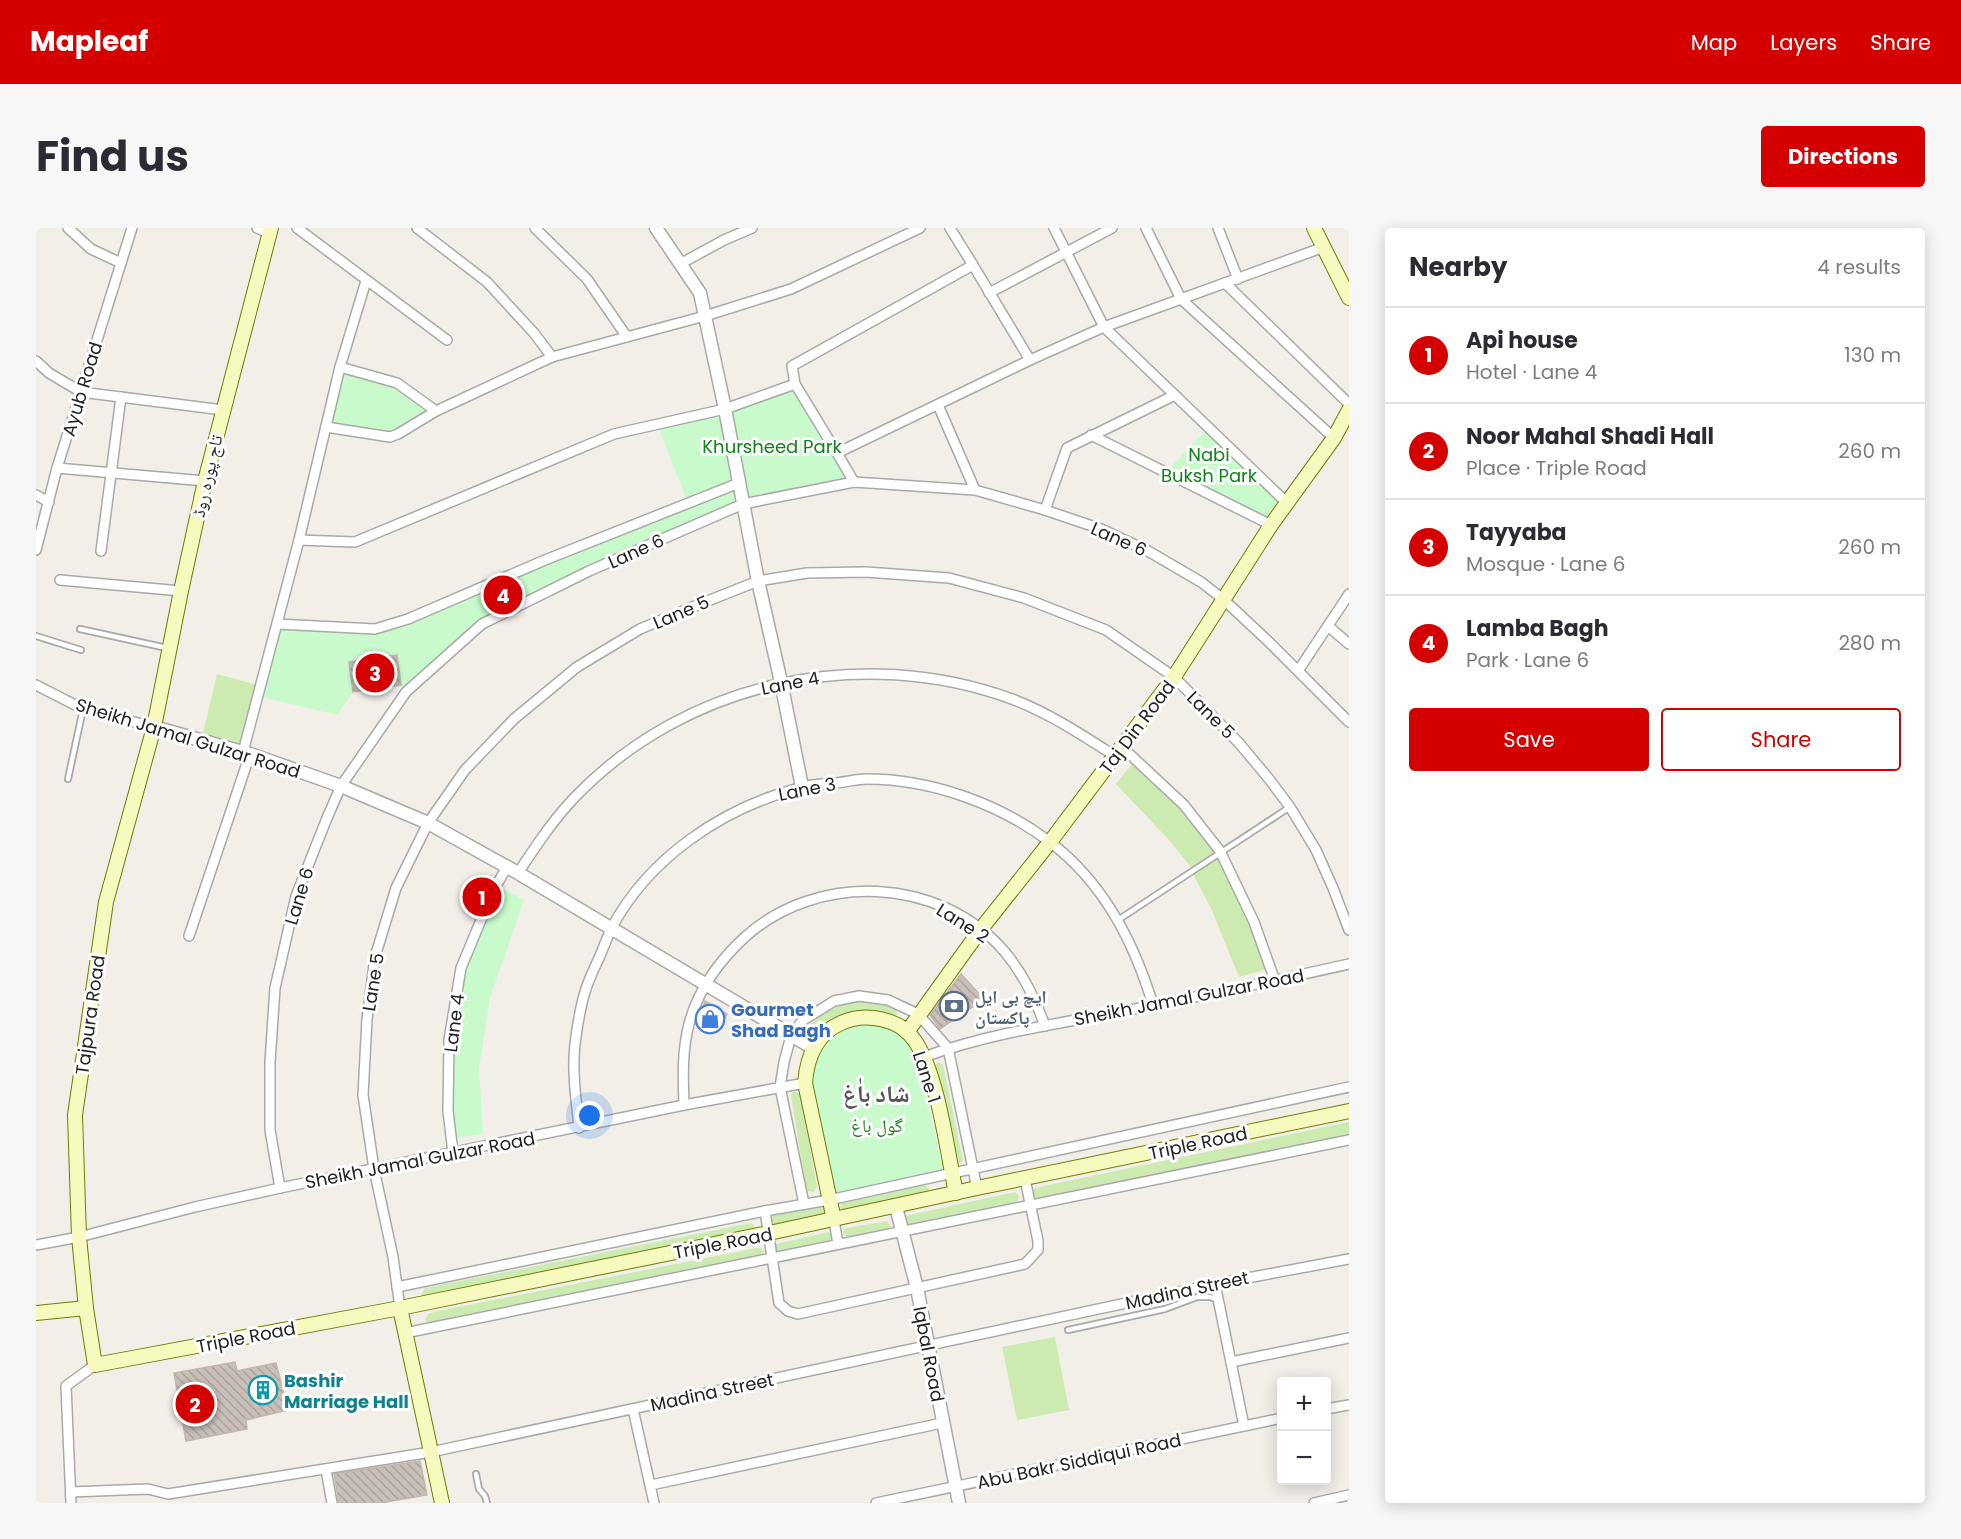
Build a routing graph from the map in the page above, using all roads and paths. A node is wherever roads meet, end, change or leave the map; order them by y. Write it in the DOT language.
graph roads {
  1 [pos="68,228"];
  2 [pos="132,228"];
  3 [pos="297,228"];
  4 [pos="535,228"];
  5 [pos="656,228"];
  6 [pos="752,228"];
  7 [pos="920,228"];
  8 [pos="950,228"];
  9 [pos="1054,228"];
  10 [pos="1112,228"];
  11 [pos="1146,228"];
  12 [pos="1218,228"];
  13 [pos="1314,228"];
  14 [pos="420,229"];
  15 [pos="266,230"];
  16 [pos="1324,247"];
  17 [pos="1066,252"];
  18 [pos="121,263"];
  19 [pos="680,264"];
  20 [pos="973,266"];
  21 [pos="1238,279"];
  22 [pos="366,281"];
  23 [pos="1225,283"];
  24 [pos="989,293"];
  25 [pos="1349,298"];
  26 [pos="1180,300"];
  27 [pos="705,316"];
  28 [pos="1104,327"];
  29 [pos="627,337"];
  30 [pos="447,340"];
  31 [pos="552,357"];
  32 [pos="1030,360"];
  33 [pos="36,361"];
  34 [pos="339,367"];
  35 [pos="795,384"];
  36 [pos="81,392"];
  37 [pos="1175,395"];
  38 [pos="121,397"];
  39 [pos="1349,404"];
  40 [pos="938,405"];
  41 [pos="725,409"];
  42 [pos="223,410"];
  43 [pos="1349,410"];
  44 [pos="436,411"];
  45 [pos="326,427"];
  46 [pos="1091,435"];
  47 [pos="1334,438"];
  48 [pos="837,453"];
  49 [pos="57,468"];
  50 [pos="111,473"];
  51 [pos="205,481"];
  52 [pos="854,482"];
  53 [pos="739,483"];
  54 [pos="975,490"];
  55 [pos="36,495"];
  56 [pos="49,502"];
  57 [pos="1287,503"];
  58 [pos="742,504"];
  59 [pos="1045,510"];
  60 [pos="1271,525"];
  61 [pos="299,540"];
  62 [pos="36,550"];
  63 [pos="101,551"];
  64 [pos="60,580"];
  65 [pos="758,581"];
  66 [pos="181,591"];
  67 [pos="1349,594"];
  68 [pos="1223,599"];
  69 [pos="277,624"];
  70 [pos="1328,627"];
  71 [pos="80,629"];
  72 [pos="36,636"];
  73 [pos="1349,644"];
  74 [pos="170,649"];
  75 [pos="81,650"];
  76 [pos="1298,671"];
  77 [pos="1174,677"];
  78 [pos="781,682"];
  79 [pos="36,685"];
  80 [pos="82,709"];
  81 [pos="1348,718"];
  82 [pos="154,728"];
  83 [pos="1118,752"];
  84 [pos="247,753"];
  85 [pos="68,779"];
  86 [pos="341,786"];
  87 [pos="802,787"];
  88 [pos="1290,807"];
  89 [pos="428,823"];
  90 [pos="1050,842"];
  91 [pos="1220,851"];
  92 [pos="512,870"];
  93 [pos="1118,920"];
  94 [pos="612,928"];
  95 [pos="981,929"];
  96 [pos="1349,930"];
  97 [pos="189,936"];
  98 [pos="1349,964"];
  99 [pos="1275,981"];
  100 [pos="706,984"];
  101 [pos="1153,1005"];
  102 [pos="918,1014"];
  103 [pos="1045,1026"];
  104 [pos="907,1032"];
  105 [pos="791,1036"];
  106 [pos="813,1048"];
  107 [pos="948,1048"];
  108 [pos="924,1057"];
  109 [pos="805,1083"];
  110 [pos="780,1087"];
  111 [pos="1349,1087"];
  112 [pos="684,1105"];
  113 [pos="1349,1111"];
  114 [pos="579,1128"];
  115 [pos="1349,1140"];
  116 [pos="453,1153"];
  117 [pos="374,1169"];
  118 [pos="973,1169"];
  119 [pos="952,1174"];
  120 [pos="1025,1179"];
  121 [pos="280,1188"];
  122 [pos="977,1188"];
  123 [pos="956,1193"];
  124 [pos="830,1200"];
  125 [pos="804,1204"];
  126 [pos="1030,1206"];
  127 [pos="896,1207"];
  128 [pos="765,1211"];
  129 [pos="834,1220"];
  130 [pos="902,1231"];
  131 [pos="769,1233"];
  132 [pos="79,1237"];
  133 [pos="838,1244"];
  134 [pos="36,1245"];
  135 [pos="773,1257"];
  136 [pos="1349,1259"];
  137 [pos="1215,1284"];
  138 [pos="397,1287"];
  139 [pos="917,1288"];
  140 [pos="1218,1300"];
  141 [pos="86,1308"];
  142 [pos="400,1308"];
  143 [pos="36,1313"];
  144 [pos="1068,1330"];
  145 [pos="405,1333"];
  146 [pos="1349,1338"];
  147 [pos="928,1346"];
  148 [pos="1231,1362"];
  149 [pos="95,1365"];
  150 [pos="1349,1405"];
  151 [pos="1331,1408"];
  152 [pos="633,1409"];
  153 [pos="1277,1420"];
  154 [pos="942,1423"];
  155 [pos="1244,1426"];
  156 [pos="431,1452"];
  157 [pos="326,1470"];
  158 [pos="476,1474"];
  159 [pos="651,1485"];
  160 [pos="955,1487"];
  161 [pos="71,1492"];
  162 [pos="1349,1495"];
  163 [pos="71,1503"];
  164 [pos="332,1503"];
  165 [pos="442,1503"];
  166 [pos="487,1503"];
  167 [pos="654,1503"];
  168 [pos="876,1503"];
  169 [pos="959,1503"];
  170 [pos="1314,1503"];
  1 -- 18 [label="street"];
  2 -- 18 [label="street, Ayub Road"];
  3 -- 22 [label="street"];
  4 -- 29 [label="street"];
  5 -- 19 [label="street"];
  6 -- 19 [label="street"];
  7 -- 27 [label="street"];
  8 -- 20 [label="street"];
  9 -- 17 [label="street"];
  10 -- 17 [label="street"];
  11 -- 26 [label="street"];
  12 -- 21 [label="street"];
  13 -- 16 [label="main road"];
  14 -- 31 [label="street"];
  15 -- 42 [label="main road, تاج پورہ روڈ"];
  16 -- 21 [label="street"];
  16 -- 25 [label="main road"];
  17 -- 24 [label="street"];
  17 -- 28 [label="street"];
  18 -- 36 [label="street, Ayub Road"];
  19 -- 27 [label="street"];
  20 -- 24 [label="street"];
  20 -- 35 [label="street"];
  21 -- 23 [label="street"];
  22 -- 30 [label="street"];
  22 -- 34 [label="street"];
  23 -- 26 [label="street"];
  23 -- 39 [label="street"];
  24 -- 32 [label="street"];
  26 -- 28 [label="street"];
  26 -- 47 [label="street"];
  27 -- 29 [label="street"];
  27 -- 41 [label="street"];
  28 -- 32 [label="street"];
  28 -- 37 [label="street"];
  29 -- 31 [label="street"];
  31 -- 44 [label="street"];
  32 -- 40 [label="street"];
  33 -- 36 [label="street"];
  34 -- 44 [label="street"];
  34 -- 45 [label="street"];
  35 -- 41 [label="street"];
  35 -- 48 [label="street"];
  36 -- 38 [label="street"];
  36 -- 49 [label="street, Ayub Road"];
  37 -- 46 [label="street"];
  37 -- 57 [label="street"];
  38 -- 42 [label="street"];
  38 -- 50 [label="street"];
  40 -- 48 [label="street"];
  40 -- 54 [label="street"];
  41 -- 53 [label="street"];
  41 -- 61 [label="street"];
  42 -- 51 [label="main road, تاج پورہ روڈ"];
  43 -- 47 [label="main road, Taj Din Road"];
  44 -- 45 [label="street"];
  45 -- 61 [label="street"];
  46 -- 59 [label="street"];
  46 -- 60 [label="street"];
  47 -- 57 [label="main road, Taj Din Road"];
  48 -- 52 [label="street"];
  49 -- 50 [label="street"];
  49 -- 56 [label="street, Ayub Road"];
  50 -- 51 [label="street"];
  50 -- 63 [label="street"];
  51 -- 66 [label="main road, تاج پورہ روڈ"];
  52 -- 54 [label="street, Lane 6"];
  52 -- 58 [label="street, Lane 6"];
  53 -- 58 [label="street"];
  53 -- 69 [label="street"];
  54 -- 59 [label="street, Lane 6"];
  55 -- 56 [label="street"];
  56 -- 62 [label="street, Ayub Road"];
  57 -- 60 [label="main road, Taj Din Road"];
  58 -- 65 [label="street"];
  58 -- 86 [label="street, Lane 6"];
  59 -- 68 [label="street, Lane 6"];
  60 -- 68 [label="main road, Taj Din Road"];
  61 -- 69 [label="street"];
  64 -- 66 [label="street"];
  65 -- 77 [label="street, Lane 5"];
  65 -- 78 [label="street"];
  65 -- 89 [label="street, Lane 5"];
  66 -- 74 [label="main road, تاج پورہ روڈ"];
  67 -- 70 [label="street"];
  68 -- 76 [label="street, Lane 6"];
  68 -- 77 [label="main road, Taj Din Road"];
  69 -- 84 [label="street"];
  70 -- 73 [label="street"];
  70 -- 76 [label="street"];
  71 -- 74 [label="lane"];
  72 -- 75 [label="lane"];
  74 -- 82 [label="main road, تاج پورہ روڈ"];
  76 -- 81 [label="street, Lane 6"];
  77 -- 83 [label="main road, Taj Din Road"];
  77 -- 88 [label="street, Lane 5"];
  78 -- 83 [label="street, Lane 4"];
  78 -- 87 [label="street"];
  78 -- 92 [label="street, Lane 4"];
  79 -- 80 [label="street, Sheikh Jamal Gulzar Road"];
  80 -- 82 [label="street, Sheikh Jamal Gulzar Road"];
  80 -- 85 [label="lane"];
  82 -- 84 [label="street, Sheikh Jamal Gulzar Road"];
  82 -- 132 [label="main road, Tajpura Road"];
  83 -- 90 [label="main road, Taj Din Road"];
  83 -- 91 [label="street, Lane 4"];
  84 -- 86 [label="street, Sheikh Jamal Gulzar Road"];
  84 -- 97 [label="street"];
  86 -- 89 [label="street, Sheikh Jamal Gulzar Road"];
  86 -- 121 [label="street, Lane 6"];
  87 -- 90 [label="street, Lane 3"];
  87 -- 94 [label="street, Lane 3"];
  88 -- 91 [label="lane"];
  88 -- 96 [label="street, Lane 5"];
  89 -- 92 [label="street, Sheikh Jamal Gulzar Road"];
  89 -- 117 [label="street, Lane 5"];
  90 -- 93 [label="street, Lane 3"];
  90 -- 95 [label="main road, Taj Din Road"];
  91 -- 93 [label="lane"];
  91 -- 99 [label="street, Lane 4"];
  92 -- 94 [label="street, Sheikh Jamal Gulzar Road"];
  92 -- 116 [label="street, Lane 4"];
  93 -- 101 [label="street, Lane 3"];
  94 -- 100 [label="street, Sheikh Jamal Gulzar Road"];
  94 -- 114 [label="street, Lane 3"];
  95 -- 100 [label="street, Lane 2"];
  95 -- 102 [label="main road, Taj Din Road"];
  95 -- 103 [label="street, Lane 2"];
  98 -- 99 [label="street, Sheikh Jamal Gulzar Road"];
  99 -- 101 [label="street, Sheikh Jamal Gulzar Road"];
  100 -- 105 [label="street, Sheikh Jamal Gulzar Road"];
  100 -- 112 [label="street, Lane 2"];
  101 -- 103 [label="street, Sheikh Jamal Gulzar Road"];
  102 -- 104 [label="main road, Taj Din Road"];
  102 -- 105 [label="street"];
  102 -- 107 [label="street"];
  103 -- 107 [label="street, Sheikh Jamal Gulzar Road"];
  104 -- 106 [label="main road, Lane 1"];
  104 -- 108 [label="main road, Lane 1"];
  105 -- 106 [label="street, Sheikh Jamal Gulzar Road"];
  105 -- 110 [label="street"];
  106 -- 109 [label="main road, Lane 1"];
  107 -- 108 [label="street, Sheikh Jamal Gulzar Road"];
  107 -- 118 [label="street"];
  108 -- 119 [label="main road, Lane 1"];
  109 -- 110 [label="street, Sheikh Jamal Gulzar Road"];
  109 -- 124 [label="main road, Lane 1"];
  110 -- 112 [label="street, Sheikh Jamal Gulzar Road"];
  110 -- 125 [label="street"];
  111 -- 118 [label="street"];
  112 -- 114 [label="street, Sheikh Jamal Gulzar Road"];
  113 -- 120 [label="main road, Triple Road"];
  114 -- 116 [label="street, Sheikh Jamal Gulzar Road"];
  115 -- 126 [label="street"];
  116 -- 117 [label="street, Sheikh Jamal Gulzar Road"];
  117 -- 121 [label="street, Sheikh Jamal Gulzar Road"];
  117 -- 138 [label="street, Lane 5"];
  118 -- 119 [label="street"];
  118 -- 122 [label="street"];
  119 -- 123 [label="main road, Lane 1"];
  119 -- 124 [label="street"];
  120 -- 122 [label="main road, Triple Road"];
  120 -- 126 [label="street"];
  121 -- 132 [label="street, Sheikh Jamal Gulzar Road"];
  122 -- 123 [label="main road, Triple Road"];
  123 -- 127 [label="main road, Triple Road"];
  124 -- 125 [label="street"];
  124 -- 129 [label="main road, Lane 1"];
  125 -- 128 [label="street"];
  126 -- 130 [label="street"];
  126 -- 139 [label="street"];
  127 -- 129 [label="main road, Triple Road"];
  127 -- 130 [label="street, Iqbal Road"];
  128 -- 131 [label="street"];
  128 -- 138 [label="street"];
  129 -- 131 [label="main road, Triple Road"];
  129 -- 133 [label="street"];
  130 -- 133 [label="street"];
  130 -- 139 [label="street, Iqbal Road"];
  131 -- 135 [label="street"];
  131 -- 142 [label="main road, Triple Road"];
  132 -- 134 [label="street, Sheikh Jamal Gulzar Road"];
  132 -- 141 [label="main road, Tajpura Road"];
  133 -- 135 [label="street"];
  135 -- 139 [label="street"];
  135 -- 145 [label="street"];
  136 -- 137 [label="street, Madina Street"];
  137 -- 140 [label="street"];
  137 -- 147 [label="street, Madina Street"];
  138 -- 142 [label="street, Lane 5"];
  139 -- 147 [label="street, Iqbal Road"];
  140 -- 144 [label="lane"];
  140 -- 148 [label="street"];
  141 -- 143 [label="main road"];
  141 -- 149 [label="main road, Tajpura Road"];
  142 -- 145 [label="main road"];
  142 -- 149 [label="main road, Triple Road"];
  145 -- 156 [label="main road"];
  146 -- 148 [label="street"];
  147 -- 152 [label="street, Madina Street"];
  147 -- 154 [label="street, Iqbal Road"];
  148 -- 155 [label="street"];
  149 -- 161 [label="street"];
  150 -- 151 [label="street"];
  152 -- 156 [label="street, Madina Street"];
  152 -- 159 [label="street"];
  153 -- 155 [label="street, Abu Bakr Siddiqui Road"];
  154 -- 159 [label="street"];
  154 -- 160 [label="street, Iqbal Road"];
  155 -- 160 [label="street, Abu Bakr Siddiqui Road"];
  156 -- 157 [label="street, Madina Street"];
  156 -- 165 [label="main road"];
  157 -- 161 [label="street, Madina Street"];
  157 -- 164 [label="street"];
  158 -- 166 [label="lane"];
  159 -- 167 [label="street"];
  160 -- 168 [label="street, Abu Bakr Siddiqui Road"];
  160 -- 169 [label="street, Iqbal Road"];
  161 -- 163 [label="street"];
  162 -- 170 [label="street"];
}
